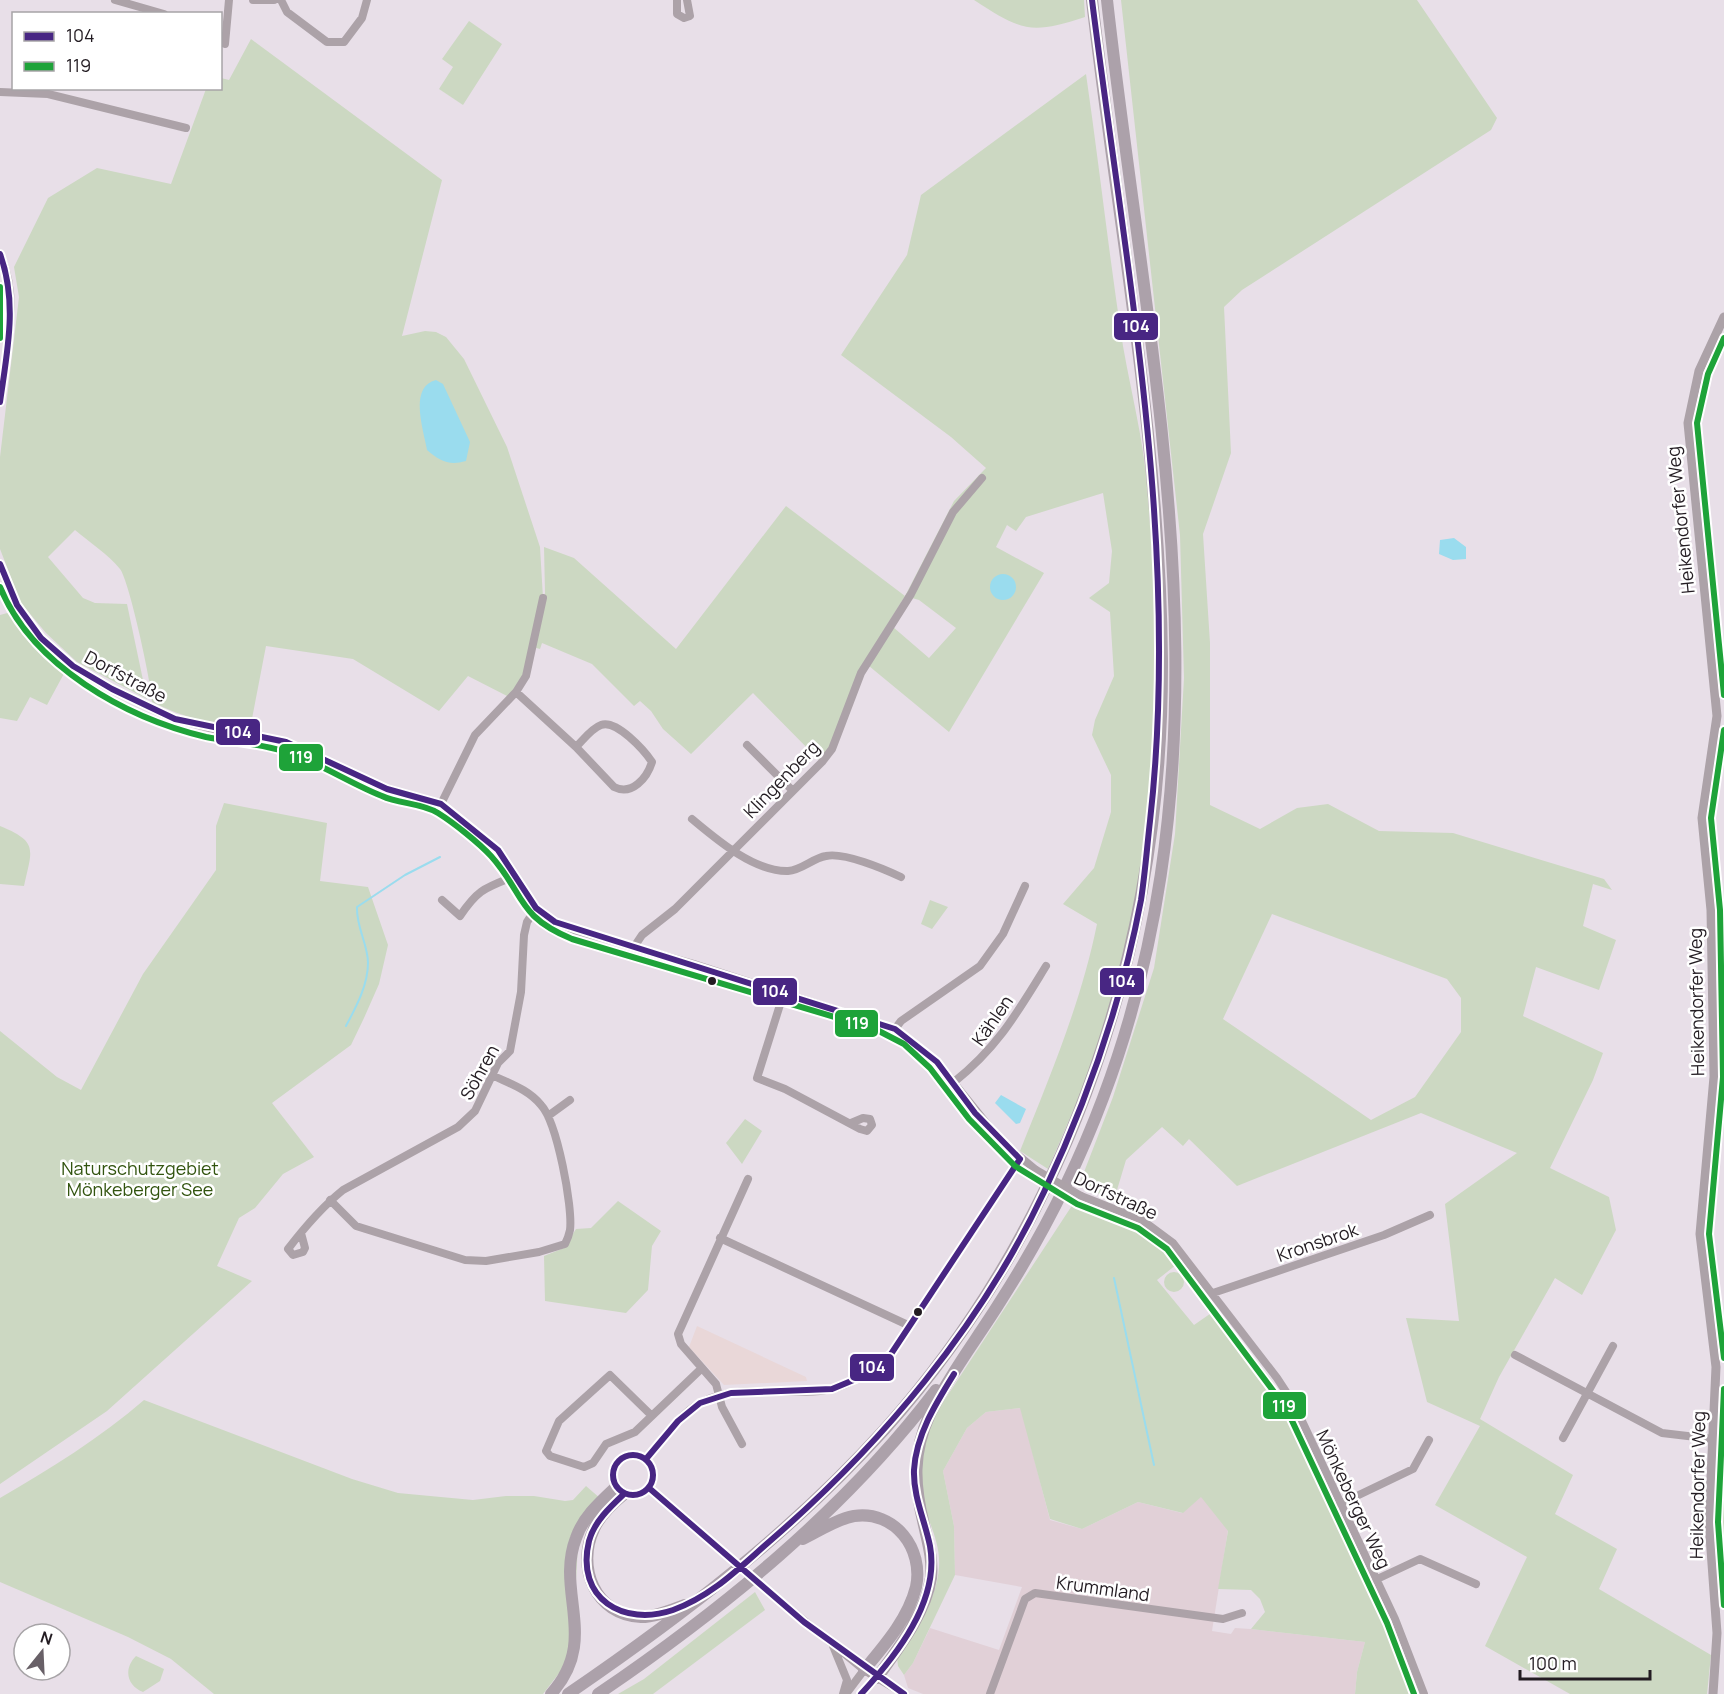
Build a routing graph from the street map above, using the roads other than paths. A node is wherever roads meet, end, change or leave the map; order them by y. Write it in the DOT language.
graph roads {
  1 [pos="115,0"];
  2 [pos="229,0"];
  3 [pos="253,0"];
  4 [pos="274,0"];
  5 [pos="281,0"];
  6 [pos="367,0"];
  7 [pos="677,0"];
  8 [pos="687,0"];
  9 [pos="1092,0"];
  10 [pos="1107,0"];
  11 [pos="157,12"];
  12 [pos="223,34"];
  13 [pos="225,44"];
  14 [pos="0,92"];
  15 [pos="186,129"];
  16 [pos="0,254"];
  17 [pos="1724,317"];
  18 [pos="0,402"];
  19 [pos="981,478"];
  20 [pos="0,564"];
  21 [pos="543,598"];
  22 [pos="516,692"];
  23 [pos="747,745"];
  24 [pos="576,747"];
  25 [pos="792,790"];
  26 [pos="441,804"];
  27 [pos="692,819"];
  28 [pos="731,852"];
  29 [pos="515,876"];
  30 [pos="901,877"];
  31 [pos="1025,886"];
  32 [pos="441,900"];
  33 [pos="536,908"];
  34 [pos="634,947"];
  35 [pos="1046,966"];
  36 [pos="784,992"];
  37 [pos="895,1029"];
  38 [pos="494,1076"];
  39 [pos="954,1082"];
  40 [pos="570,1100"];
  41 [pos="548,1116"];
  42 [pos="851,1124"];
  43 [pos="1020,1159"];
  44 [pos="748,1179"];
  45 [pos="330,1200"];
  46 [pos="1430,1215"];
  47 [pos="301,1233"];
  48 [pos="720,1238"];
  49 [pos="1194,1270"];
  50 [pos="1212,1293"];
  51 [pos="910,1326"];
  52 [pos="972,1344"];
  53 [pos="1613,1347"];
  54 [pos="1515,1355"];
  55 [pos="702,1368"];
  56 [pos="1587,1394"];
  57 [pos="720,1396"];
  58 [pos="652,1416"];
  59 [pos="1563,1438"];
  60 [pos="1713,1439"];
  61 [pos="1430,1440"];
  62 [pos="742,1443"];
  63 [pos="646,1460"];
  64 [pos="649,1488"];
  65 [pos="620,1490"];
  66 [pos="1340,1504"];
  67 [pos="789,1547"];
  68 [pos="1375,1580"];
  69 [pos="1476,1584"];
  70 [pos="698,1601"];
  71 [pos="1242,1613"];
  72 [pos="833,1645"];
  73 [pos="864,1670"];
  74 [pos="877,1678"];
  75 [pos="551,1694"];
  76 [pos="568,1694"];
  77 [pos="597,1694"];
  78 [pos="845,1694"];
  79 [pos="861,1694"];
  80 [pos="904,1694"];
  81 [pos="990,1694"];
  82 [pos="1424,1694"];
  83 [pos="1713,1694"];
  1 -- 11 [label="street"];
  2 -- 12 [label="street"];
  3 -- 4 [label="street"];
  5 -- 6 [label="street"];
  7 -- 8 [label="street"];
  9 -- 70 [label="highway"];
  10 -- 52 [label="highway"];
  12 -- 13 [label="street"];
  14 -- 15 [label="street"];
  16 -- 18 [label="street"];
  17 -- 60 [label="street, Heikendorfer Weg"];
  19 -- 25 [label="street, Klingenberg"];
  20 -- 26 [label="street, Dorfstraße"];
  21 -- 22 [label="street"];
  22 -- 24 [label="street"];
  22 -- 26 [label="street"];
  23 -- 25 [label="street"];
  24 -- 24 [label="street"];
  25 -- 28 [label="street, Klingenberg"];
  26 -- 29 [label="street, Dorfstraße"];
  27 -- 28 [label="street"];
  28 -- 30 [label="street"];
  28 -- 34 [label="street, Klingenberg"];
  29 -- 32 [label="street"];
  29 -- 33 [label="street, Dorfstraße"];
  31 -- 37 [label="street"];
  33 -- 34 [label="street, Dorfstraße"];
  33 -- 38 [label="street, Söhren"];
  34 -- 36 [label="street, Dorfstraße"];
  35 -- 39 [label="street, Kählen"];
  36 -- 37 [label="street, Dorfstraße"];
  36 -- 42 [label="street"];
  37 -- 39 [label="street, Dorfstraße"];
  38 -- 41 [label="street"];
  38 -- 45 [label="street, Söhren"];
  39 -- 43 [label="street, Dorfstraße"];
  40 -- 41 [label="street"];
  41 -- 45 [label="street"];
  43 -- 49 [label="street, Dorfstraße, bridge"];
  43 -- 51 [label="street"];
  44 -- 48 [label="street"];
  45 -- 47 [label="street, Söhren"];
  46 -- 50 [label="street, Kronsbrok"];
  48 -- 51 [label="street"];
  48 -- 55 [label="street"];
  49 -- 50 [label="street, Mönkeberger Weg"];
  50 -- 66 [label="street, Mönkeberger Weg"];
  51 -- 57 [label="street"];
  52 -- 67 [label="highway"];
  52 -- 74 [label="highway"];
  53 -- 56 [label="street"];
  54 -- 56 [label="street"];
  55 -- 57 [label="street"];
  55 -- 58 [label="street"];
  56 -- 59 [label="street"];
  56 -- 60 [label="street"];
  57 -- 62 [label="street"];
  57 -- 63 [label="street"];
  58 -- 58 [label="street"];
  60 -- 83 [label="street, Heikendorfer Weg"];
  61 -- 66 [label="street"];
  63 -- 64 [label="street"];
  63 -- 65 [label="street"];
  64 -- 65 [label="street"];
  64 -- 72 [label="street, bridge"];
  65 -- 70 [label="highway"];
  65 -- 75 [label="highway"];
  66 -- 68 [label="street, Mönkeberger Weg"];
  67 -- 73 [label="highway"];
  67 -- 77 [label="highway"];
  68 -- 69 [label="street"];
  68 -- 82 [label="street, Mönkeberger Weg"];
  70 -- 76 [label="highway"];
  71 -- 81 [label="street, Krummland"];
  72 -- 73 [label="street"];
  72 -- 78 [label="street"];
  73 -- 74 [label="street"];
  73 -- 78 [label="street"];
  74 -- 79 [label="street"];
  74 -- 80 [label="street"];
}
